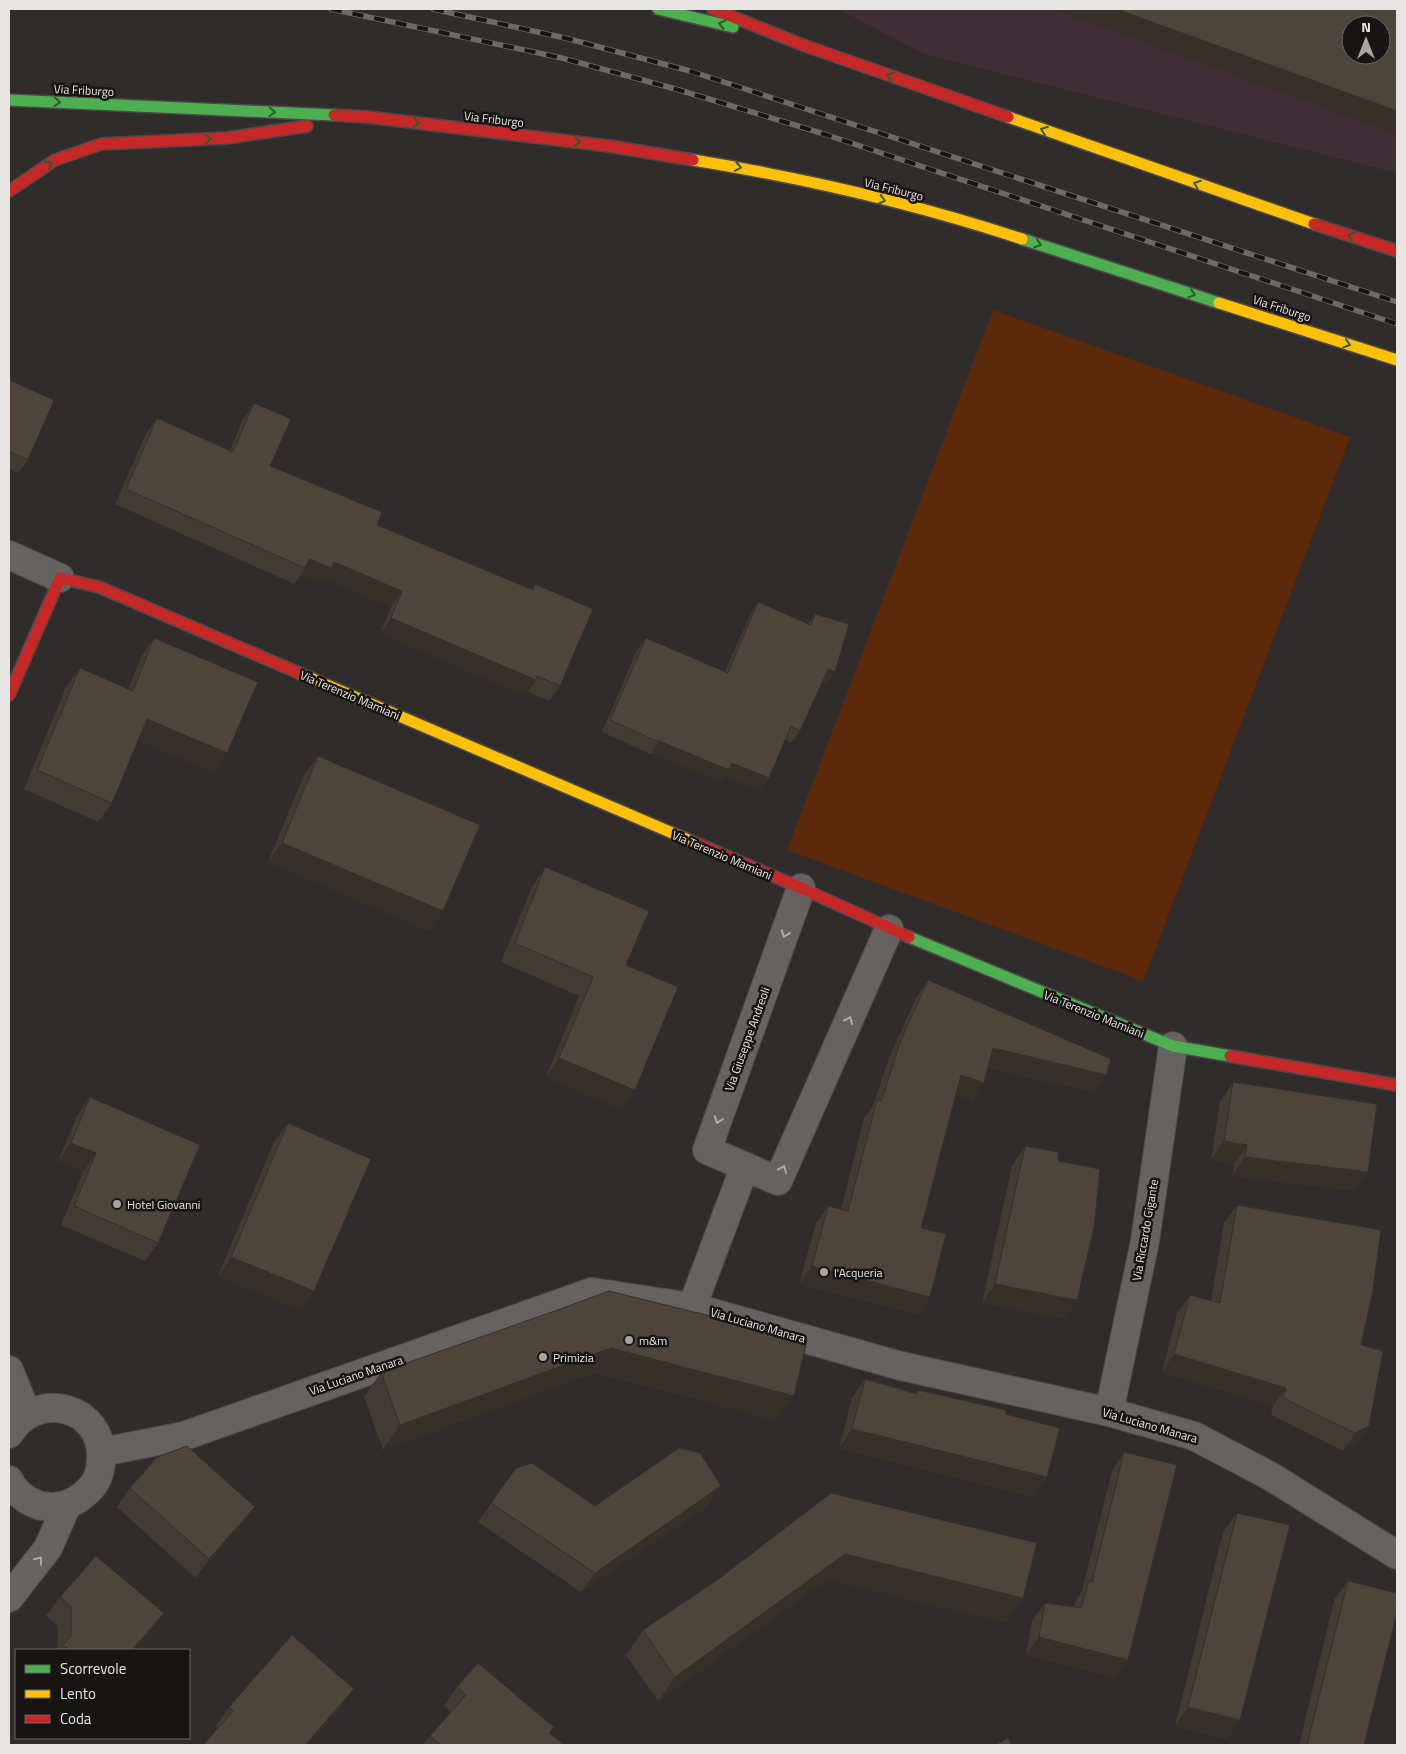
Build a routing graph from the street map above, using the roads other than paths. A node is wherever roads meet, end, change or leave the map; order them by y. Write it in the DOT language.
graph roads {
  1 [pos="658,9"];
  2 [pos="713,9"];
  3 [pos="803,45"];
  4 [pos="9,100"];
  5 [pos="368,117"];
  6 [pos="9,191"];
  7 [pos="1397,251"];
  8 [pos="1397,360"];
  9 [pos="9,556"];
  10 [pos="60,578"];
  11 [pos="9,695"];
  12 [pos="801,888"];
  13 [pos="889,929"];
  14 [pos="1173,1046"];
  15 [pos="1397,1085"];
  16 [pos="745,1166"];
  17 [pos="692,1307"];
  18 [pos="9,1370"];
  19 [pos="1109,1412"];
  20 [pos="27,1414"];
  21 [pos="9,1434"];
  22 [pos="102,1452"];
  23 [pos="10,1484"];
  24 [pos="67,1505"];
  25 [pos="1396,1550"];
  26 [pos="9,1598"];
  3 -- 1 [label="main road, one-way"];
  2 -- 3 [label="main road"];
  7 -- 3 [label="main road, one-way"];
  4 -- 5 [label="main road, Via Friburgo, one-way"];
  6 -- 5 [label="main road, Via Friburgo, one-way"];
  5 -- 8 [label="main road, Via Friburgo, one-way"];
  9 -- 10 [label="street, Via Terenzio Mamiani"];
  10 -- 11 [label="main road"];
  10 -- 12 [label="main road, Via Terenzio Mamiani"];
  12 -- 13 [label="main road, Via Terenzio Mamiani"];
  12 -- 16 [label="street, Via Giuseppe Andreoli, one-way"];
  13 -- 14 [label="main road, Via Terenzio Mamiani"];
  16 -- 13 [label="street, Via Giuseppe Andreoli, one-way"];
  14 -- 15 [label="main road, Via Terenzio Mamiani"];
  14 -- 19 [label="street, Via Riccardo Gigante"];
  16 -- 17 [label="street"];
  17 -- 19 [label="street, Via Luciano Manara"];
  17 -- 22 [label="street, Via Luciano Manara"];
  18 -- 20 [label="street"];
  19 -- 25 [label="street, Via Luciano Manara"];
  20 -- 21 [label="street"];
  20 -- 22 [label="street"];
  22 -- 24 [label="street"];
  23 -- 24 [label="street"];
  26 -- 24 [label="street, one-way"];
}
